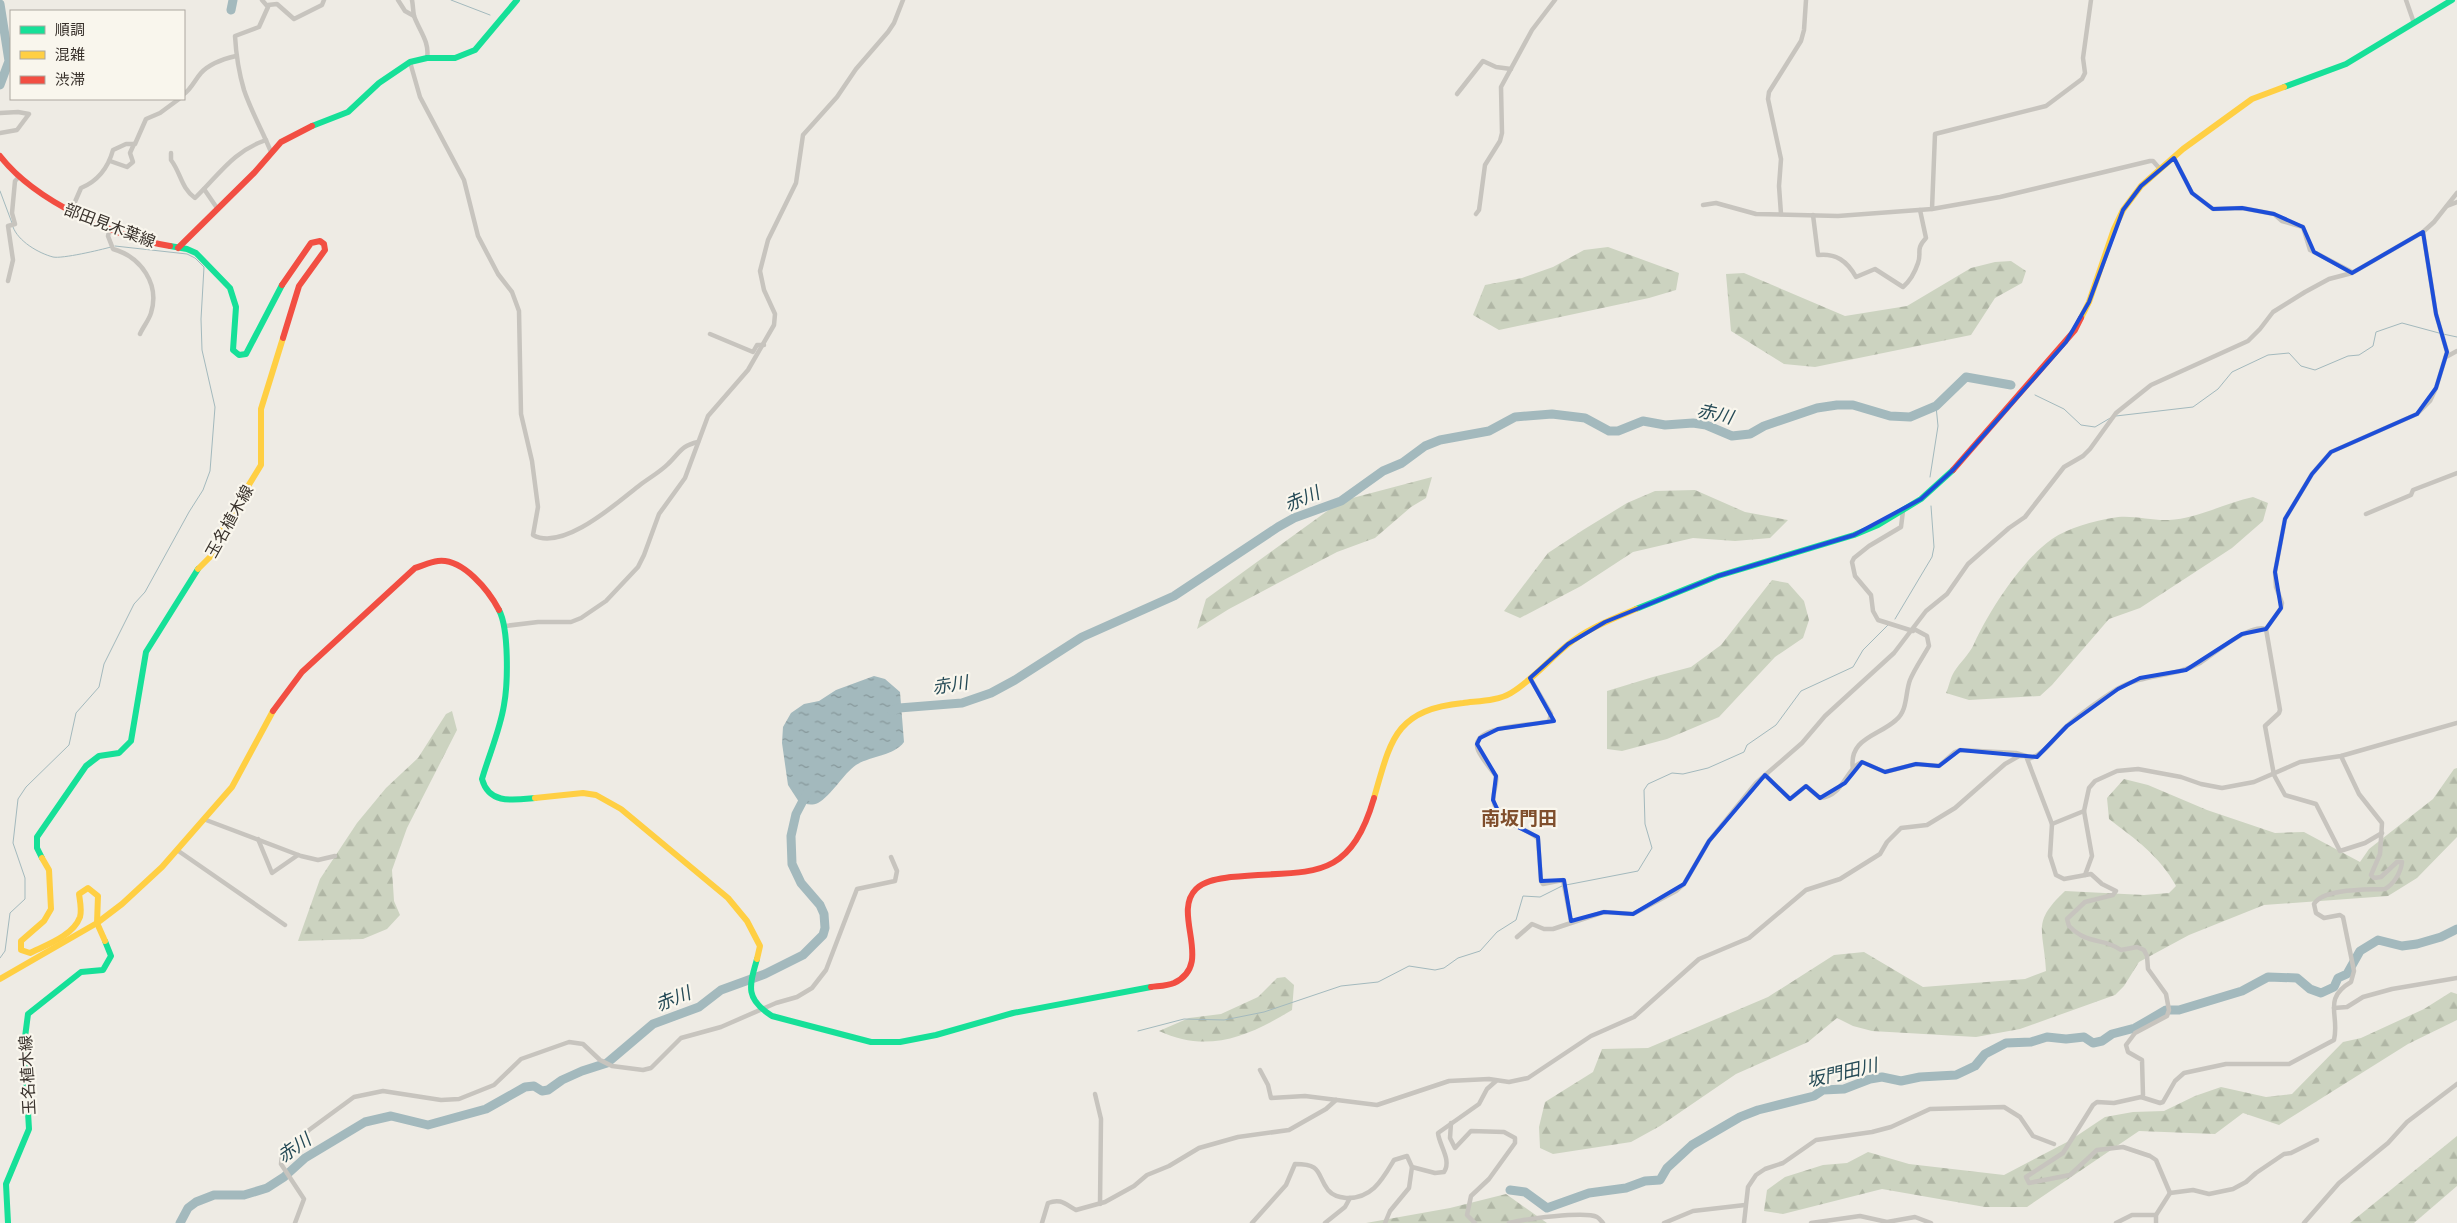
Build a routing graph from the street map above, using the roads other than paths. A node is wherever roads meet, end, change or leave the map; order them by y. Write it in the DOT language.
graph roads {
  1 [pos="262,0"];
  2 [pos="324,0"];
  3 [pos="398,0"];
  4 [pos="412,0"];
  5 [pos="517,0"];
  6 [pos="902,0"];
  7 [pos="1556,0"];
  8 [pos="1806,0"];
  9 [pos="2091,0"];
  10 [pos="2406,0"];
  11 [pos="2452,0"];
  12 [pos="268,4"];
  13 [pos="414,16"];
  14 [pos="2414,23"];
  15 [pos="236,56"];
  16 [pos="427,58"];
  17 [pos="410,62"];
  18 [pos="1511,69"];
  19 [pos="185,93"];
  20 [pos="1457,94"];
  21 [pos="178,100"];
  22 [pos="0,113"];
  23 [pos="0,133"];
  24 [pos="266,140"];
  25 [pos="134,144"];
  26 [pos="271,152"];
  27 [pos="171,153"];
  28 [pos="0,156"];
  29 [pos="2174,158"];
  30 [pos="110,161"];
  31 [pos="2160,169"];
  32 [pos="18,178"];
  33 [pos="204,189"];
  34 [pos="2457,193"];
  35 [pos="2457,202"];
  36 [pos="1703,206"];
  37 [pos="2447,206"];
  38 [pos="218,208"];
  39 [pos="1932,209"];
  40 [pos="71,210"];
  41 [pos="1920,210"];
  42 [pos="1476,214"];
  43 [pos="1782,214"];
  44 [pos="1813,215"];
  45 [pos="110,228"];
  46 [pos="2423,232"];
  47 [pos="178,248"];
  48 [pos="2352,272"];
  49 [pos="8,281"];
  50 [pos="140,334"];
  51 [pos="710,334"];
  52 [pos="764,345"];
  53 [pos="2457,352"];
  54 [pos="2446,357"];
  55 [pos="698,442"];
  56 [pos="2457,473"];
  57 [pos="1903,511"];
  58 [pos="2366,514"];
  59 [pos="505,626"];
  60 [pos="2266,629"];
  61 [pos="1914,630"];
  62 [pos="1530,678"];
  63 [pos="2457,724"];
  64 [pos="2340,756"];
  65 [pos="2027,757"];
  66 [pos="1854,769"];
  67 [pos="1765,775"];
  68 [pos="2274,775"];
  69 [pos="2084,811"];
  70 [pos="206,820"];
  71 [pos="2052,824"];
  72 [pos="2382,833"];
  73 [pos="258,839"];
  74 [pos="177,850"];
  75 [pos="298,855"];
  76 [pos="335,856"];
  77 [pos="891,857"];
  78 [pos="2085,875"];
  79 [pos="1571,921"];
  80 [pos="97,923"];
  81 [pos="285,925"];
  82 [pos="1517,937"];
  83 [pos="2457,978"];
  84 [pos="0,979"];
  85 [pos="2334,1008"];
  86 [pos="763,1010"];
  87 [pos="1260,1070"];
  88 [pos="1496,1081"];
  89 [pos="2457,1084"];
  90 [pos="1095,1094"];
  91 [pos="2141,1097"];
  92 [pos="1336,1100"];
  93 [pos="1451,1123"];
  94 [pos="2317,1140"];
  95 [pos="2054,1144"];
  96 [pos="1412,1167"];
  97 [pos="2170,1193"];
  98 [pos="1350,1198"];
  99 [pos="1100,1204"];
  100 [pos="1745,1205"];
  101 [pos="2156,1215"];
  102 [pos="1745,1216"];
  103 [pos="8,1223"];
  104 [pos="295,1223"];
  105 [pos="1042,1223"];
  106 [pos="1252,1223"];
  107 [pos="1325,1223"];
  108 [pos="1385,1223"];
  109 [pos="1475,1223"];
  110 [pos="1509,1223"];
  111 [pos="1603,1223"];
  112 [pos="1664,1223"];
  113 [pos="1744,1223"];
  114 [pos="1749,1223"];
  115 [pos="1811,1223"];
  116 [pos="1931,1223"];
  117 [pos="2116,1223"];
  118 [pos="2156,1223"];
  119 [pos="2304,1223"];
  1 -- 12 [label="street"];
  2 -- 12 [label="street"];
  3 -- 13 [label="street"];
  4 -- 13 [label="street"];
  5 -- 16 [label="street"];
  6 -- 52 [label="street"];
  7 -- 18 [label="street"];
  8 -- 43 [label="street"];
  9 -- 39 [label="street"];
  10 -- 14 [label="street"];
  11 -- 14 [label="street"];
  12 -- 15 [label="street"];
  13 -- 16 [label="street"];
  14 -- 29 [label="street"];
  15 -- 19 [label="street"];
  15 -- 24 [label="street"];
  16 -- 17 [label="street"];
  17 -- 26 [label="street"];
  17 -- 55 [label="street"];
  18 -- 20 [label="street"];
  18 -- 42 [label="street"];
  21 -- 25 [label="street"];
  22 -- 23 [label="street"];
  24 -- 26 [label="street"];
  24 -- 33 [label="street"];
  25 -- 30 [label="street"];
  25 -- 30 [label="street"];
  26 -- 38 [label="street"];
  27 -- 33 [label="street"];
  28 -- 32 [label="street, 部田見木葉線"];
  29 -- 31 [label="street"];
  29 -- 48 [label="street"];
  30 -- 40 [label="street"];
  31 -- 39 [label="street"];
  31 -- 57 [label="street"];
  32 -- 40 [label="street, 部田見木葉線"];
  32 -- 49 [label="street"];
  33 -- 38 [label="street"];
  34 -- 37 [label="street"];
  35 -- 37 [label="street"];
  36 -- 43 [label="street"];
  37 -- 46 [label="street"];
  38 -- 47 [label="street"];
  39 -- 41 [label="street"];
  40 -- 45 [label="street, 部田見木葉線"];
  41 -- 44 [label="street"];
  41 -- 44 [label="street"];
  43 -- 44 [label="street"];
  45 -- 47 [label="street, 部田見木葉線"];
  45 -- 50 [label="street"];
  46 -- 48 [label="street"];
  46 -- 54 [label="street"];
  47 -- 80 [label="street, 玉名植木線"];
  48 -- 61 [label="street"];
  51 -- 52 [label="street"];
  52 -- 55 [label="street"];
  53 -- 54 [label="street"];
  54 -- 60 [label="street"];
  55 -- 59 [label="street"];
  56 -- 58 [label="street"];
  57 -- 61 [label="street"];
  57 -- 62 [label="street"];
  59 -- 70 [label="street"];
  59 -- 86 [label="street"];
  60 -- 65 [label="street"];
  60 -- 68 [label="street"];
  61 -- 66 [label="street"];
  61 -- 67 [label="street"];
  62 -- 79 [label="street"];
  62 -- 86 [label="street"];
  63 -- 64 [label="street"];
  64 -- 68 [label="street"];
  64 -- 72 [label="street"];
  65 -- 66 [label="street"];
  65 -- 71 [label="street"];
  65 -- 88 [label="street"];
  66 -- 67 [label="street"];
  67 -- 79 [label="street"];
  68 -- 69 [label="street"];
  68 -- 72 [label="street"];
  69 -- 71 [label="street"];
  69 -- 78 [label="street"];
  70 -- 73 [label="street"];
  70 -- 74 [label="street"];
  71 -- 78 [label="street"];
  72 -- 85 [label="street"];
  73 -- 75 [label="street"];
  73 -- 75 [label="street"];
  74 -- 80 [label="street"];
  74 -- 81 [label="street"];
  75 -- 76 [label="street"];
  77 -- 86 [label="street"];
  78 -- 91 [label="street"];
  79 -- 82 [label="street"];
  80 -- 84 [label="street"];
  80 -- 103 [label="street, 玉名植木線"];
  83 -- 85 [label="street"];
  85 -- 91 [label="street"];
  86 -- 104 [label="street"];
  87 -- 92 [label="street"];
  88 -- 92 [label="street"];
  88 -- 93 [label="street"];
  89 -- 119 [label="street"];
  90 -- 99 [label="street"];
  91 -- 97 [label="street"];
  92 -- 99 [label="street"];
  93 -- 96 [label="street"];
  93 -- 109 [label="street"];
  94 -- 97 [label="street"];
  95 -- 100 [label="street"];
  96 -- 98 [label="street"];
  96 -- 108 [label="street"];
  97 -- 101 [label="street"];
  98 -- 106 [label="street"];
  98 -- 107 [label="street"];
  99 -- 105 [label="street"];
  100 -- 102 [label="street"];
  100 -- 112 [label="street"];
  101 -- 117 [label="street"];
  101 -- 118 [label="street"];
  102 -- 113 [label="street"];
  102 -- 114 [label="street"];
  110 -- 111 [label="street"];
  115 -- 116 [label="street"];
}
